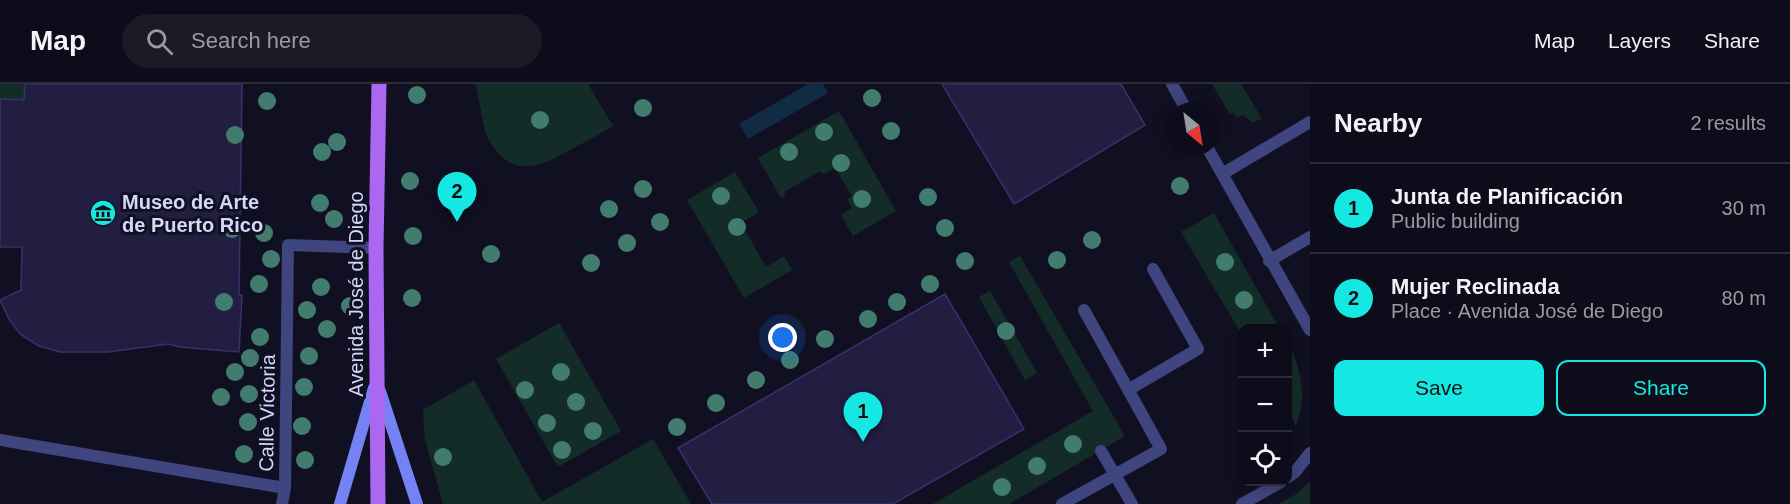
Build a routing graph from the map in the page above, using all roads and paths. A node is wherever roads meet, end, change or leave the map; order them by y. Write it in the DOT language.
graph roads {
  1 [pos="379,84"];
  2 [pos="1172,84"];
  3 [pos="1182,102"];
  4 [pos="1310,122"];
  5 [pos="1212,156"];
  6 [pos="1222,174"];
  7 [pos="1310,237"];
  8 [pos="376,248"];
  9 [pos="1269,261"];
  10 [pos="1153,269"];
  11 [pos="1084,310"];
  12 [pos="1310,330"];
  13 [pos="376,381"];
  14 [pos="1128,390"];
  15 [pos="0,440"];
  16 [pos="1101,451"];
  17 [pos="1310,453"];
  18 [pos="1114,474"];
  19 [pos="1292,474"];
  20 [pos="1274,486"];
  21 [pos="285,488"];
  22 [pos="282,504"];
  23 [pos="340,504"];
  24 [pos="378,504"];
  25 [pos="417,504"];
  26 [pos="1062,504"];
  27 [pos="1132,504"];
  28 [pos="1242,504"];
  1 -- 8 [label="main road, Avenida José de Diego"];
  2 -- 3 [label="street"];
  4 -- 6 [label="street"];
  5 -- 6 [label="street"];
  6 -- 9 [label="street"];
  7 -- 9 [label="street"];
  8 -- 13 [label="main road, Avenida José de Diego"];
  8 -- 21 [label="street, Calle Victoria"];
  9 -- 12 [label="street"];
  10 -- 14 [label="street"];
  11 -- 14 [label="street"];
  13 -- 23 [label="street"];
  13 -- 24 [label="main road, Avenida José de Diego"];
  13 -- 25 [label="street"];
  14 -- 18 [label="street"];
  15 -- 21 [label="street, Calle Victoria"];
  16 -- 18 [label="street"];
  17 -- 19 [label="street"];
  18 -- 26 [label="street"];
  18 -- 27 [label="street"];
  20 -- 28 [label="street"];
  21 -- 22 [label="street"];
}
